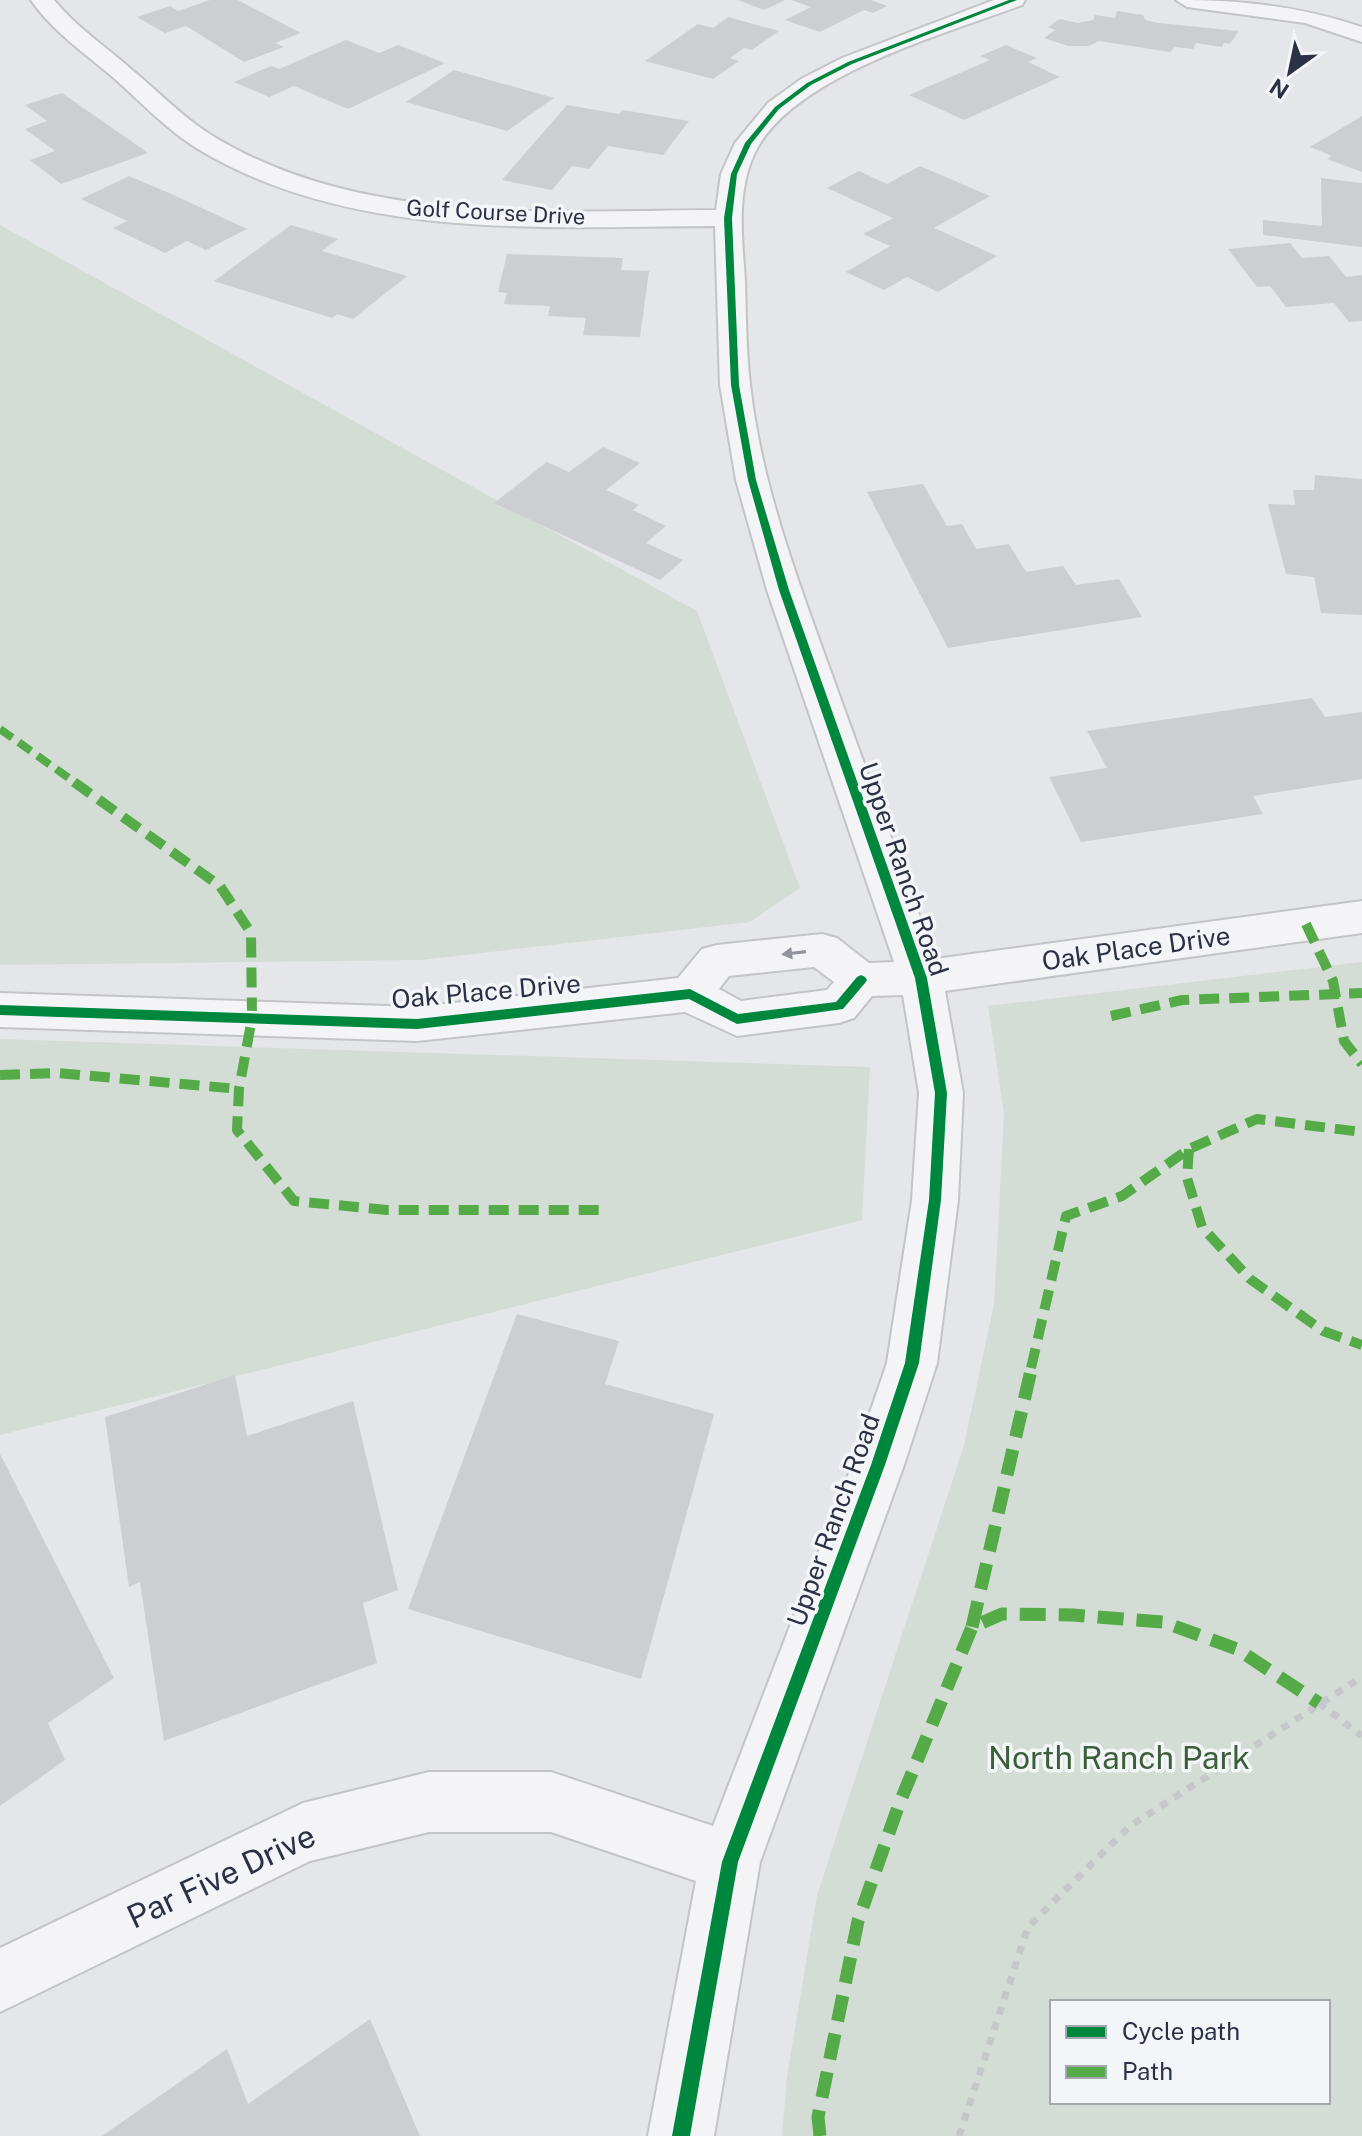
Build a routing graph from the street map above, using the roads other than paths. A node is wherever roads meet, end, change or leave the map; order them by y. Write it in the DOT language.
graph roads {
  1 [pos="42,0"];
  2 [pos="1014,0"];
  3 [pos="1187,0"];
  4 [pos="1362,35"];
  5 [pos="728,218"];
  6 [pos="1362,917"];
  7 [pos="921,978"];
  8 [pos="861,980"];
  9 [pos="690,994"];
  10 [pos="0,1010"];
  11 [pos="730,1862"];
  12 [pos="0,1981"];
  13 [pos="681,2136"];
  1 -- 5 [label="street, Golf Course Drive"];
  2 -- 5 [label="street, Upper Ranch Road"];
  3 -- 4 [label="street"];
  5 -- 7 [label="street, Upper Ranch Road"];
  6 -- 7 [label="street, Oak Place Drive"];
  7 -- 8 [label="street, Oak Place Drive"];
  7 -- 11 [label="street, Upper Ranch Road"];
  8 -- 9 [label="street"];
  8 -- 9 [label="street, one-way"];
  9 -- 10 [label="street, Oak Place Drive"];
  11 -- 12 [label="street, Par Five Drive"];
  11 -- 13 [label="street, Upper Ranch Road"];
}
